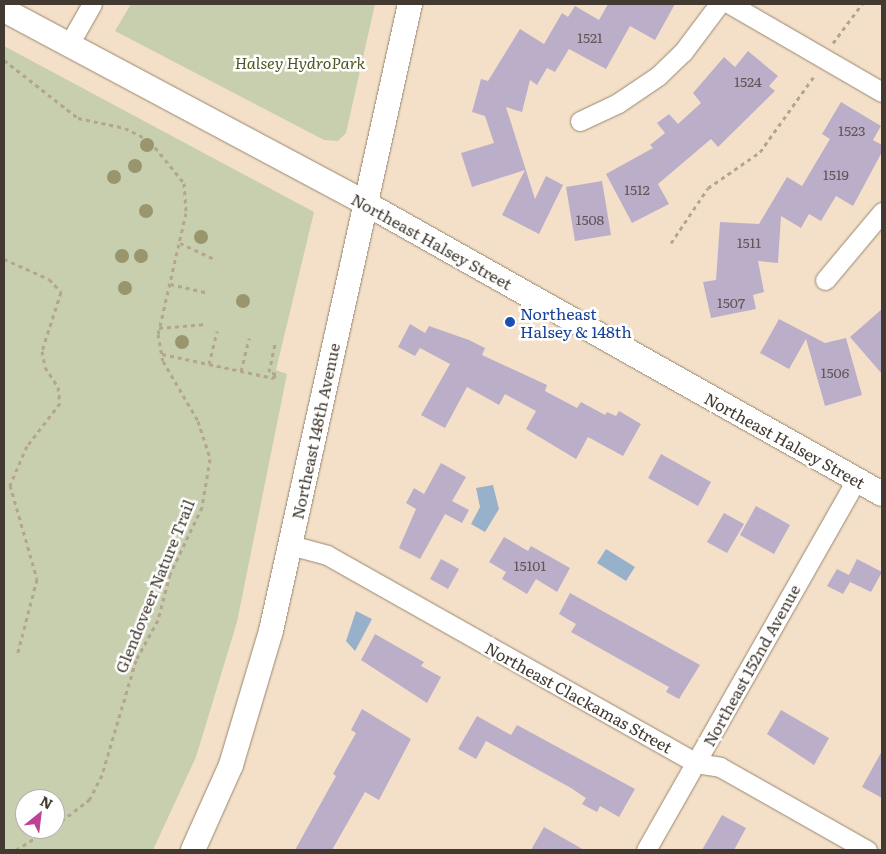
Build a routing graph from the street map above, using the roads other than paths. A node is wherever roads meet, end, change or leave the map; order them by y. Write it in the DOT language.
graph roads {
  1 [pos="92,4"];
  2 [pos="410,4"];
  3 [pos="719,4"];
  4 [pos="730,4"];
  5 [pos="4,10"];
  6 [pos="68,46"];
  7 [pos="882,92"];
  8 [pos="580,120"];
  9 [pos="365,203"];
  10 [pos="882,212"];
  11 [pos="825,280"];
  12 [pos="856,480"];
  13 [pos="882,494"];
  14 [pos="290,545"];
  15 [pos="696,763"];
  16 [pos="193,850"];
  17 [pos="646,850"];
  18 [pos="867,850"];
  1 -- 6 [label="street"];
  2 -- 9 [label="main road, Northeast 148th Avenue"];
  3 -- 8 [label="street"];
  4 -- 7 [label="street"];
  5 -- 6 [label="main road, Northeast Halsey Street"];
  6 -- 9 [label="main road, Northeast Halsey Street"];
  9 -- 12 [label="main road, Northeast Halsey Street"];
  9 -- 14 [label="main road, Northeast 148th Avenue"];
  10 -- 11 [label="street"];
  12 -- 13 [label="main road, Northeast Halsey Street"];
  12 -- 15 [label="street, Northeast 152nd Avenue"];
  14 -- 15 [label="street, Northeast Clackamas Street"];
  14 -- 16 [label="main road, Northeast 148th Avenue"];
  15 -- 17 [label="street, Northeast 152nd Avenue"];
  15 -- 18 [label="street, Northeast Clackamas Street"];
}
